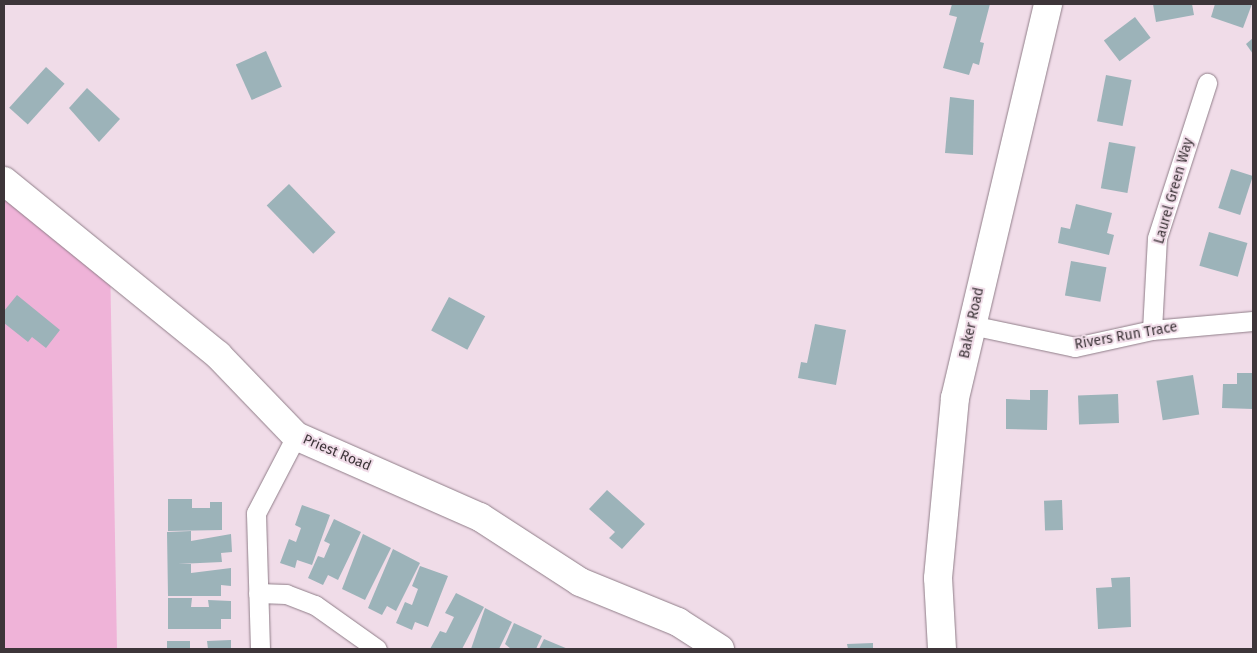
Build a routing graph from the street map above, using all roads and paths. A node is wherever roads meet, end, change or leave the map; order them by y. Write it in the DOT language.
graph roads {
  1 [pos="1048,4"];
  2 [pos="1207,83"];
  3 [pos="4,181"];
  4 [pos="1253,321"];
  5 [pos="971,325"];
  6 [pos="1152,330"];
  7 [pos="296,436"];
  8 [pos="258,593"];
  9 [pos="260,649"];
  10 [pos="376,649"];
  11 [pos="720,649"];
  12 [pos="942,649"];
  1 -- 5 [label="street, Baker Road"];
  2 -- 6 [label="street, Laurel Green Way"];
  3 -- 7 [label="street, Priest Road"];
  4 -- 6 [label="street, Rivers Run Trace"];
  5 -- 6 [label="street, Rivers Run Trace"];
  5 -- 12 [label="street, Baker Road"];
  7 -- 8 [label="street"];
  7 -- 11 [label="street, Priest Road"];
  8 -- 9 [label="street"];
  8 -- 10 [label="street"];
}
